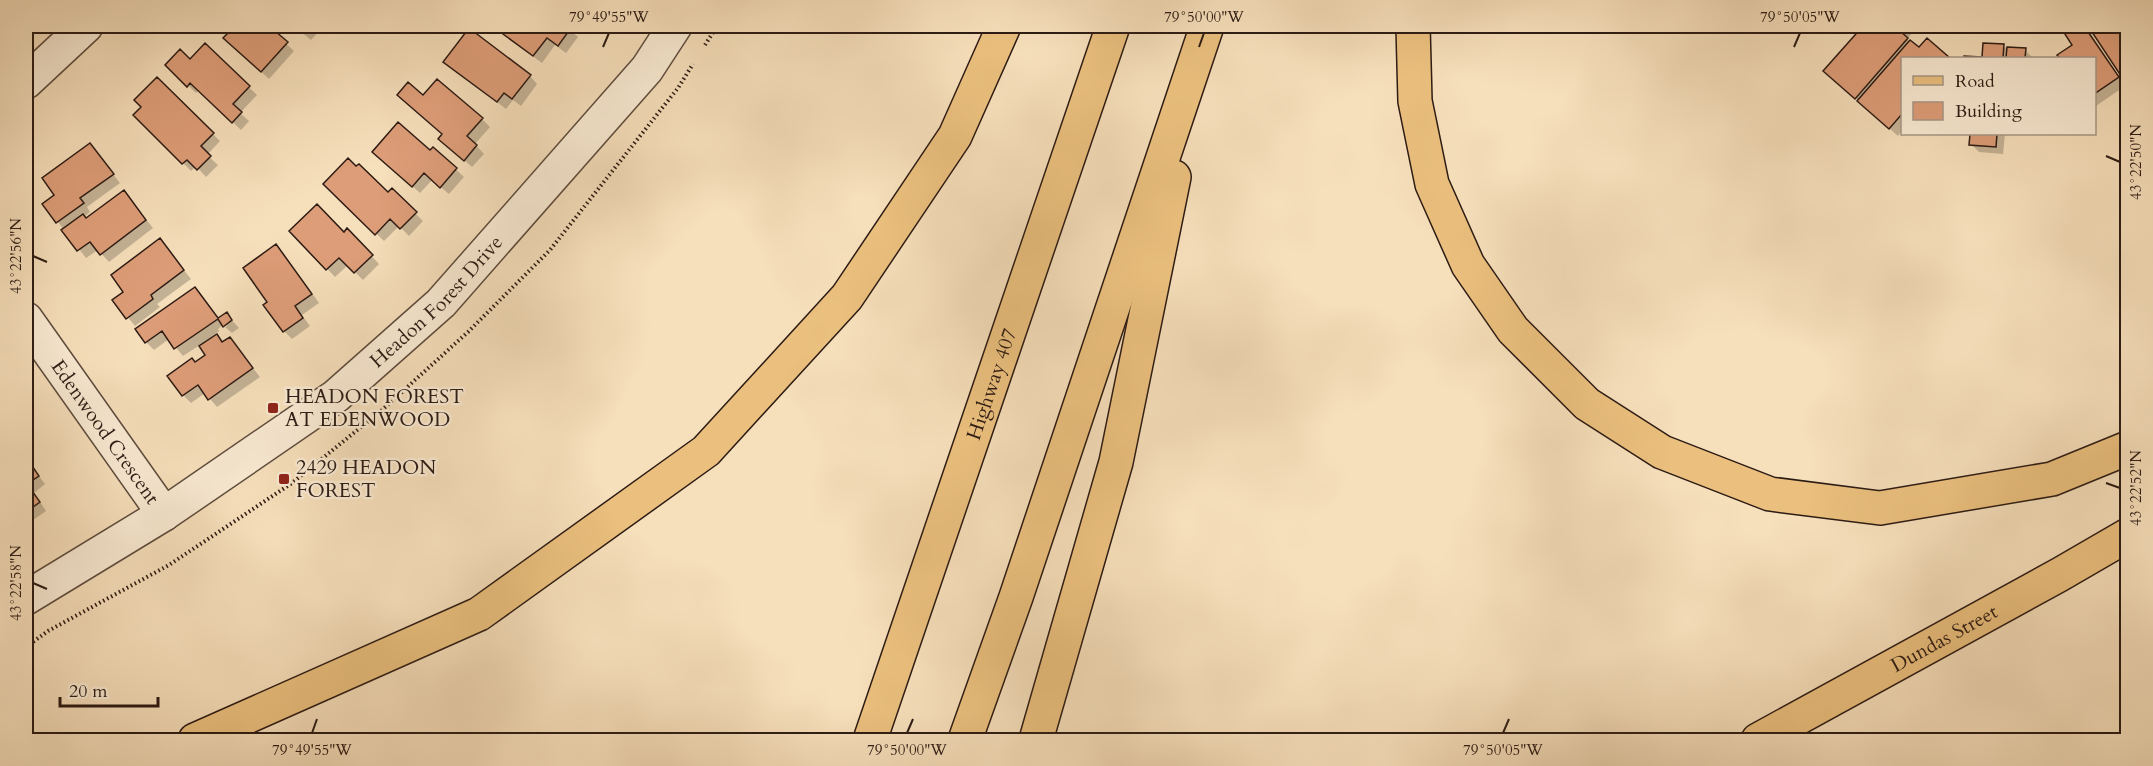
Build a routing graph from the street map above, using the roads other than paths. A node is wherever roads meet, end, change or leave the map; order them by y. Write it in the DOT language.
graph roads {
  1 [pos="86,26"];
  2 [pos="675,26"];
  3 [pos="1004,26"];
  4 [pos="1113,26"];
  5 [pos="1413,26"];
  6 [pos="1205,29"];
  7 [pos="26,82"];
  8 [pos="26,320"];
  9 [pos="2127,448"];
  10 [pos="164,514"];
  11 [pos="2127,535"];
  12 [pos="26,598"];
  13 [pos="195,741"];
  14 [pos="870,741"];
  15 [pos="965,741"];
  16 [pos="1036,741"];
  17 [pos="1758,741"];
  1 -- 7 [label="street"];
  2 -- 10 [label="street, Headon Forest Drive"];
  3 -- 13 [label="main road"];
  4 -- 14 [label="main road, Highway 407"];
  5 -- 9 [label="main road"];
  6 -- 15 [label="main road"];
  6 -- 16 [label="main road"];
  8 -- 10 [label="street, Edenwood Crescent"];
  10 -- 12 [label="street, Headon Forest Drive"];
  11 -- 17 [label="main road, Dundas Street"];
}
